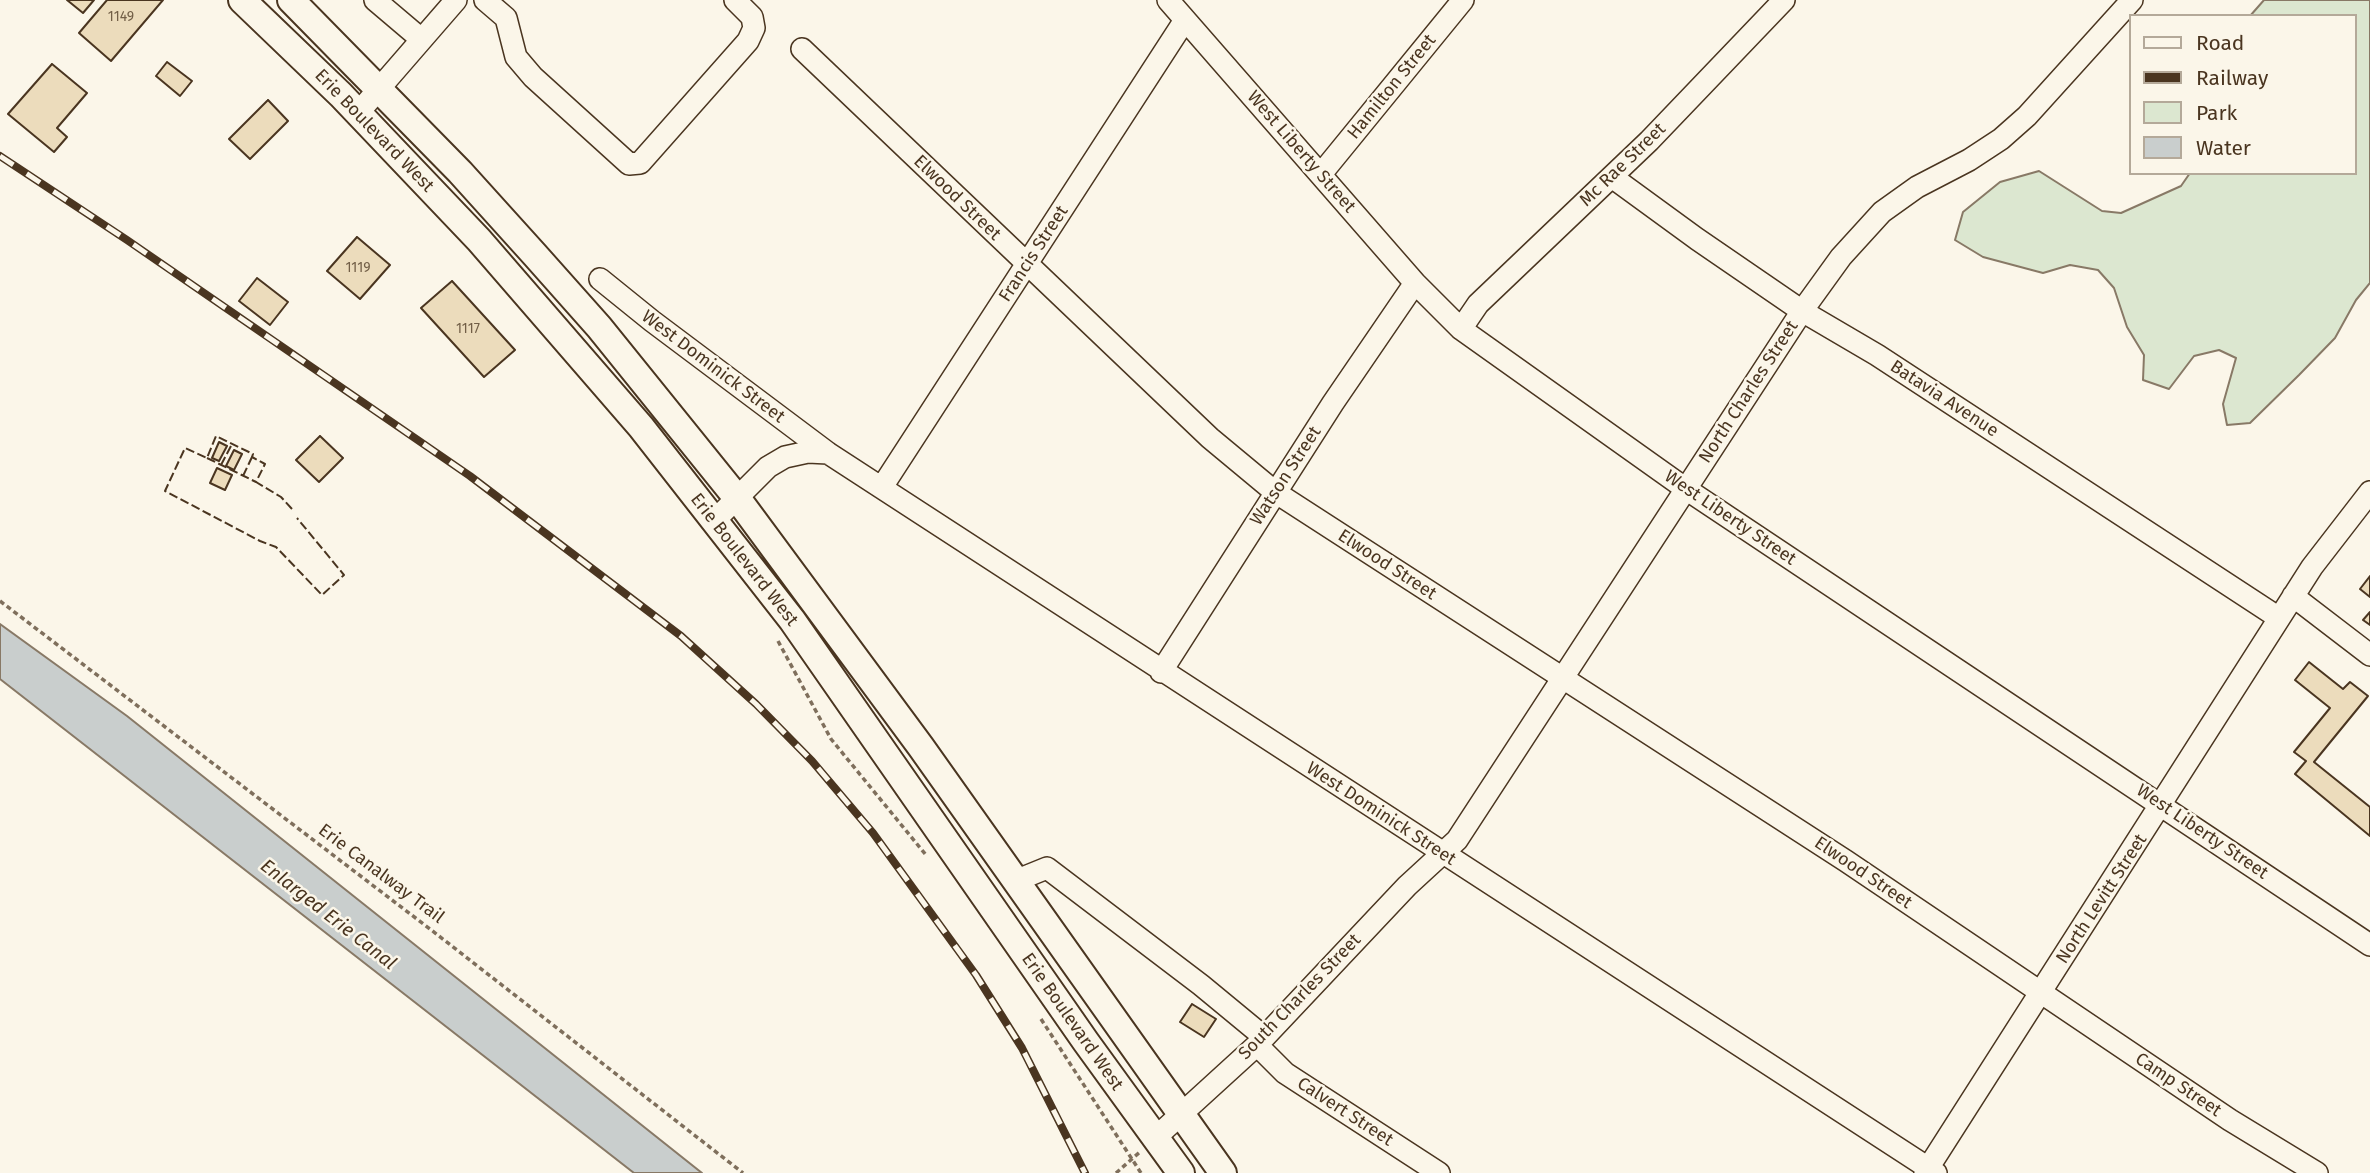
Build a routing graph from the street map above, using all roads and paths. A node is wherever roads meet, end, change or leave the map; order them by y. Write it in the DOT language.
graph roads {
  1 [pos="242,0"];
  2 [pos="291,0"];
  3 [pos="375,0"];
  4 [pos="456,0"];
  5 [pos="485,0"];
  6 [pos="735,0"];
  7 [pos="1168,0"];
  8 [pos="1464,0"];
  9 [pos="1784,0"];
  10 [pos="2132,0"];
  11 [pos="1185,20"];
  12 [pos="421,39"];
  13 [pos="802,49"];
  14 [pos="378,88"];
  15 [pos="358,113"];
  16 [pos="1321,174"];
  17 [pos="1612,177"];
  18 [pos="1027,265"];
  19 [pos="600,279"];
  20 [pos="1415,284"];
  21 [pos="1802,311"];
  22 [pos="1461,329"];
  23 [pos="828,453"];
  24 [pos="882,487"];
  25 [pos="1686,489"];
  26 [pos="1275,492"];
  27 [pos="2370,492"];
  28 [pos="737,498"];
  29 [pos="714,520"];
  30 [pos="2293,596"];
  31 [pos="0,601"];
  32 [pos="2278,618"];
  33 [pos="2370,654"];
  34 [pos="1161,672"];
  35 [pos="1563,678"];
  36 [pos="2162,805"];
  37 [pos="1442,854"];
  38 [pos="1015,881"];
  39 [pos="2370,945"];
  40 [pos="2042,993"];
  41 [pos="1260,1041"];
  42 [pos="1180,1114"];
  43 [pos="1155,1138"];
  44 [pos="1930,1171"];
  45 [pos="743,1173"];
  46 [pos="1116,1173"];
  47 [pos="1181,1173"];
  48 [pos="1223,1173"];
  49 [pos="1439,1173"];
  50 [pos="2317,1173"];
  1 -- 15 [label="main road, Erie Boulevard West"];
  2 -- 14 [label="main road, Erie Boulevard West"];
  3 -- 12 [label="street"];
  4 -- 12 [label="street"];
  5 -- 6 [label="street"];
  7 -- 11 [label="street, West Liberty Street"];
  8 -- 16 [label="street, Hamilton Street"];
  9 -- 17 [label="street, Mc Rae Street"];
  10 -- 21 [label="street, North Charles Street"];
  11 -- 16 [label="street, West Liberty Street"];
  11 -- 18 [label="street, Francis Street"];
  12 -- 14 [label="street"];
  13 -- 18 [label="street, Elwood Street"];
  14 -- 15 [label="street"];
  14 -- 28 [label="main road, Erie Boulevard West"];
  15 -- 29 [label="main road, Erie Boulevard West"];
  16 -- 20 [label="street, West Liberty Street"];
  17 -- 21 [label="street, Batavia Avenue"];
  17 -- 22 [label="street, Mc Rae Street"];
  18 -- 24 [label="street, Francis Street"];
  18 -- 26 [label="street, Elwood Street"];
  19 -- 23 [label="street, West Dominick Street"];
  20 -- 22 [label="street, West Liberty Street"];
  20 -- 26 [label="street, Watson Street"];
  21 -- 25 [label="street, North Charles Street"];
  21 -- 32 [label="street, Batavia Avenue"];
  22 -- 25 [label="street, West Liberty Street"];
  23 -- 24 [label="street, West Dominick Street"];
  23 -- 28 [label="street"];
  24 -- 34 [label="street, West Dominick Street"];
  25 -- 35 [label="street, North Charles Street"];
  25 -- 36 [label="street, West Liberty Street"];
  26 -- 34 [label="street, Watson Street"];
  26 -- 35 [label="street, Elwood Street"];
  27 -- 30 [label="street, North Levitt Street"];
  28 -- 29 [label="street"];
  28 -- 38 [label="main road, Erie Boulevard West"];
  29 -- 43 [label="main road, Erie Boulevard West"];
  30 -- 32 [label="street, North Levitt Street"];
  30 -- 33 [label="street"];
  31 -- 45 [label="path, Erie Canalway Trail"];
  32 -- 36 [label="street, North Levitt Street"];
  34 -- 37 [label="street, West Dominick Street"];
  35 -- 37 [label="street, North Charles Street"];
  35 -- 40 [label="street, Elwood Street"];
  36 -- 39 [label="street, West Liberty Street"];
  36 -- 40 [label="street, North Levitt Street"];
  37 -- 41 [label="street, South Charles Street"];
  37 -- 44 [label="street, West Dominick Street"];
  38 -- 41 [label="street, Calvert Street"];
  38 -- 42 [label="main road, Erie Boulevard West"];
  40 -- 44 [label="street, North Levitt Street"];
  40 -- 50 [label="street, Camp Street"];
  41 -- 42 [label="street, South Charles Street"];
  41 -- 49 [label="street, Calvert Street"];
  42 -- 43 [label="street, South Charles Street"];
  42 -- 48 [label="main road, Erie Boulevard West"];
  43 -- 46 [label="path"];
  43 -- 47 [label="main road, Erie Boulevard West"];
}
